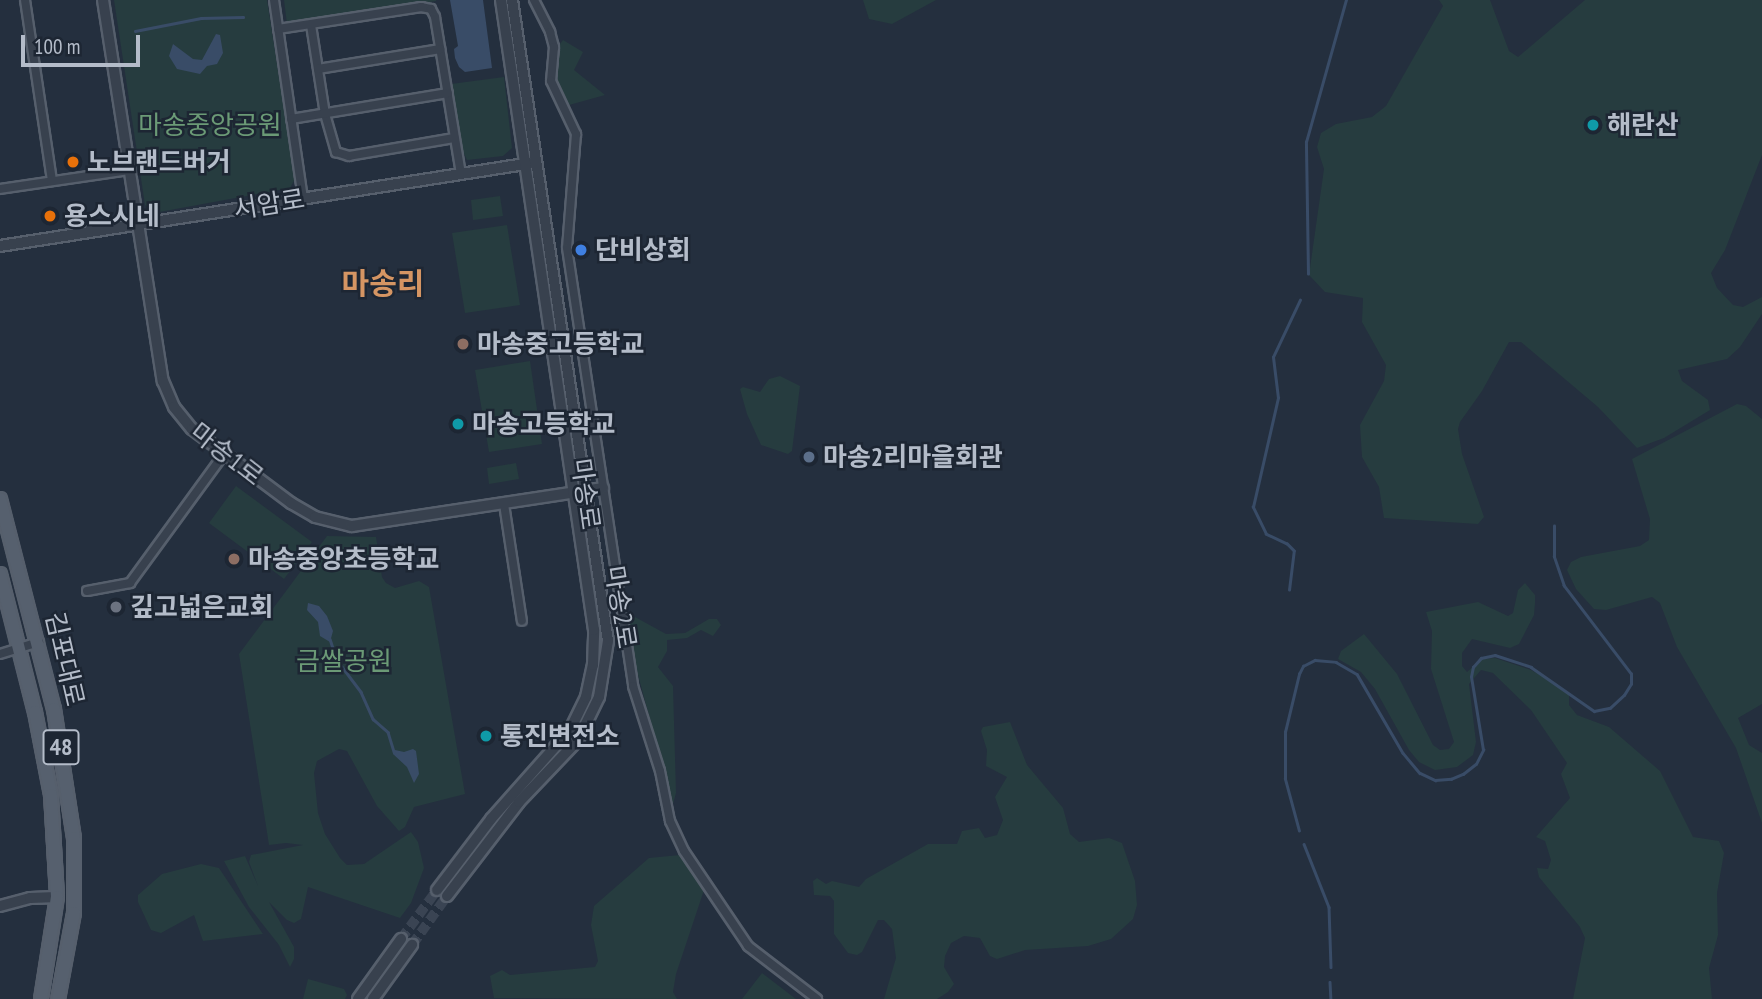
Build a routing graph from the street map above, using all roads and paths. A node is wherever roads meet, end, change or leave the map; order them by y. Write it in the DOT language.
graph roads {
  1 [pos="25,0"];
  2 [pos="103,0"];
  3 [pos="274,0"];
  4 [pos="501,0"];
  5 [pos="512,0"];
  6 [pos="534,0"];
  7 [pos="311,25"];
  8 [pos="278,29"];
  9 [pos="440,49"];
  10 [pos="318,69"];
  11 [pos="447,93"];
  12 [pos="325,114"];
  13 [pos="291,119"];
  14 [pos="454,138"];
  15 [pos="538,161"];
  16 [pos="526,164"];
  17 [pos="129,170"];
  18 [pos="461,174"];
  19 [pos="52,180"];
  20 [pos="0,189"];
  21 [pos="303,198"];
  22 [pos="138,225"];
  23 [pos="0,246"];
  24 [pos="224,454"];
  25 [pos="603,488"];
  26 [pos="580,491"];
  27 [pos="0,499"];
  28 [pos="504,504"];
  29 [pos="0,574"];
  30 [pos="87,591"];
  31 [pos="522,621"];
  32 [pos="38,642"];
  33 [pos="19,648"];
  34 [pos="0,654"];
  35 [pos="437,890"];
  36 [pos="447,896"];
  37 [pos="57,897"];
  38 [pos="0,906"];
  39 [pos="401,939"];
  40 [pos="412,945"];
  41 [pos="41,999"];
  42 [pos="58,999"];
  43 [pos="358,999"];
  44 [pos="373,999"];
  45 [pos="817,999"];
  1 -- 19 [label="street"];
  2 -- 17 [label="street, 마송1로"];
  3 -- 8 [label="street"];
  4 -- 16 [label="street, 마송로"];
  5 -- 15 [label="street, 마송로"];
  6 -- 25 [label="street, 마송2로"];
  7 -- 8 [label="street"];
  7 -- 9 [label="street"];
  7 -- 10 [label="street"];
  8 -- 13 [label="street"];
  9 -- 10 [label="street"];
  9 -- 11 [label="street"];
  10 -- 12 [label="street"];
  11 -- 12 [label="street"];
  11 -- 14 [label="street"];
  12 -- 13 [label="street"];
  12 -- 14 [label="street"];
  13 -- 21 [label="street"];
  14 -- 18 [label="street"];
  15 -- 16 [label="street, 서암로"];
  15 -- 26 [label="street, 마송로"];
  16 -- 18 [label="street, 서암로"];
  16 -- 26 [label="street, 마송로"];
  17 -- 19 [label="street"];
  17 -- 22 [label="street, 마송1로"];
  18 -- 21 [label="street, 서암로"];
  19 -- 20 [label="street"];
  21 -- 22 [label="street, 서암로"];
  22 -- 23 [label="street, 서암로"];
  22 -- 24 [label="street, 마송1로"];
  24 -- 28 [label="street, 마송1로"];
  24 -- 30 [label="street"];
  25 -- 26 [label="street, 마송1로"];
  25 -- 45 [label="street, 마송2로"];
  26 -- 28 [label="street, 마송1로"];
  26 -- 35 [label="street, 마송로"];
  26 -- 36 [label="street, 마송로"];
  27 -- 32 [label="main road, 김포대로 / 48"];
  28 -- 31 [label="street"];
  29 -- 33 [label="main road, 김포대로 / 48"];
  32 -- 33 [label="street"];
  32 -- 42 [label="main road, 김포대로 / 48"];
  33 -- 34 [label="street"];
  33 -- 37 [label="main road, 김포대로 / 48"];
  37 -- 38 [label="street"];
  37 -- 41 [label="main road, 김포대로 / 48"];
  39 -- 43 [label="street"];
  40 -- 44 [label="street"];
}
